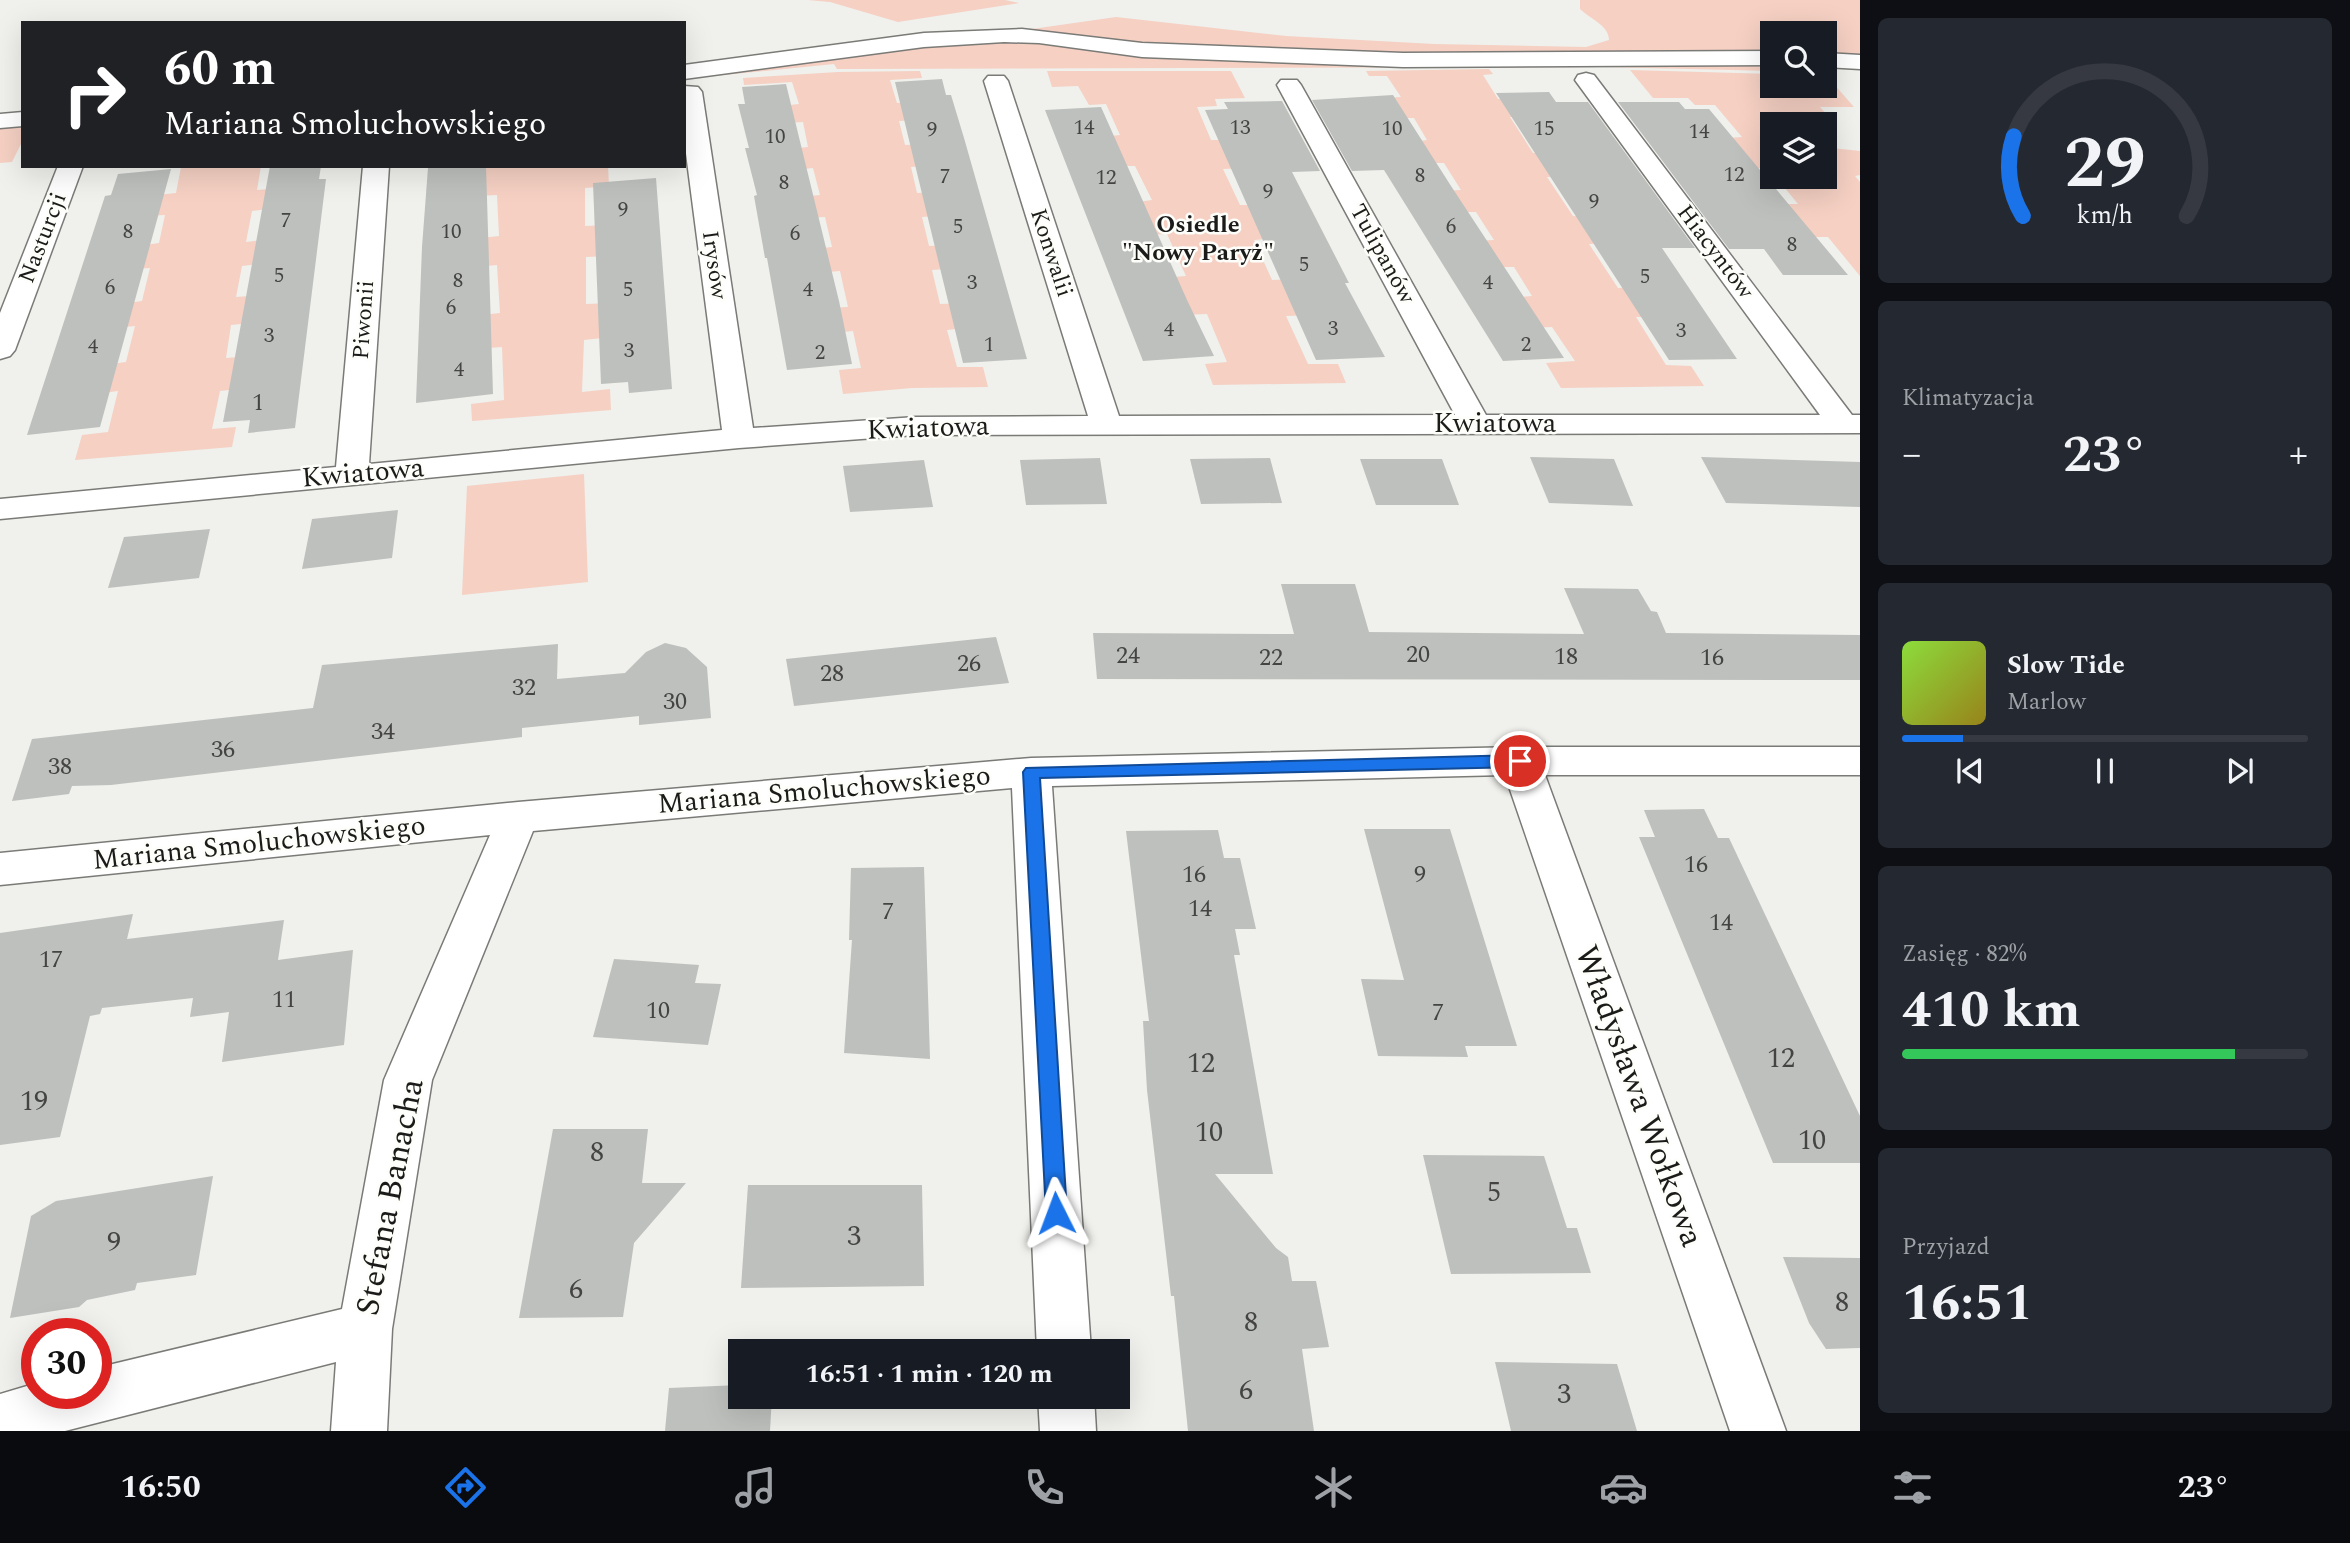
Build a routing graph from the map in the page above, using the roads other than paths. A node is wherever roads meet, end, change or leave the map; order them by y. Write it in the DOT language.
graph roads {
  1 [pos="1760,58"];
  2 [pos="1837,61"];
  3 [pos="1860,62"];
  4 [pos="1586,80"];
  5 [pos="996,81"];
  6 [pos="687,82"];
  7 [pos="1289,85"];
  8 [pos="21,120"];
  9 [pos="0,121"];
  10 [pos="70,168"];
  11 [pos="376,168"];
  12 [pos="0,350"];
  13 [pos="1475,423"];
  14 [pos="1105,424"];
  15 [pos="1852,424"];
  16 [pos="739,438"];
  17 [pos="352,474"];
  18 [pos="0,509"];
  19 [pos="1520,761"];
  20 [pos="1860,761"];
  21 [pos="1031,772"];
  22 [pos="518,817"];
  23 [pos="0,869"];
  24 [pos="365,1329"];
  25 [pos="1063,1339"];
  26 [pos="1067,1409"];
  27 [pos="0,1423"];
  28 [pos="359,1431"];
  29 [pos="1068,1431"];
  30 [pos="1758,1431"];
  1 -- 6 [label="street"];
  2 -- 3 [label="street"];
  4 -- 15 [label="street, Hiacyntów"];
  5 -- 14 [label="street, Konwalii"];
  6 -- 16 [label="street, Irysów"];
  7 -- 13 [label="street, Tulipanów"];
  8 -- 9 [label="street"];
  10 -- 12 [label="street, Nasturcji"];
  11 -- 17 [label="street, Piwonii"];
  13 -- 14 [label="street, Kwiatowa"];
  13 -- 15 [label="street, Kwiatowa"];
  14 -- 16 [label="street, Kwiatowa"];
  16 -- 17 [label="street, Kwiatowa"];
  17 -- 18 [label="street, Kwiatowa"];
  19 -- 20 [label="street, Mariana Smoluchowskiego"];
  19 -- 21 [label="street, Mariana Smoluchowskiego"];
  19 -- 30 [label="street, Władysława Wołkowa"];
  21 -- 22 [label="street, Mariana Smoluchowskiego"];
  21 -- 25 [label="street"];
  22 -- 23 [label="street, Mariana Smoluchowskiego"];
  22 -- 24 [label="street, Stefana Banacha"];
  24 -- 27 [label="street"];
  24 -- 28 [label="street, Stefana Banacha"];
  26 -- 29 [label="street"];
}
